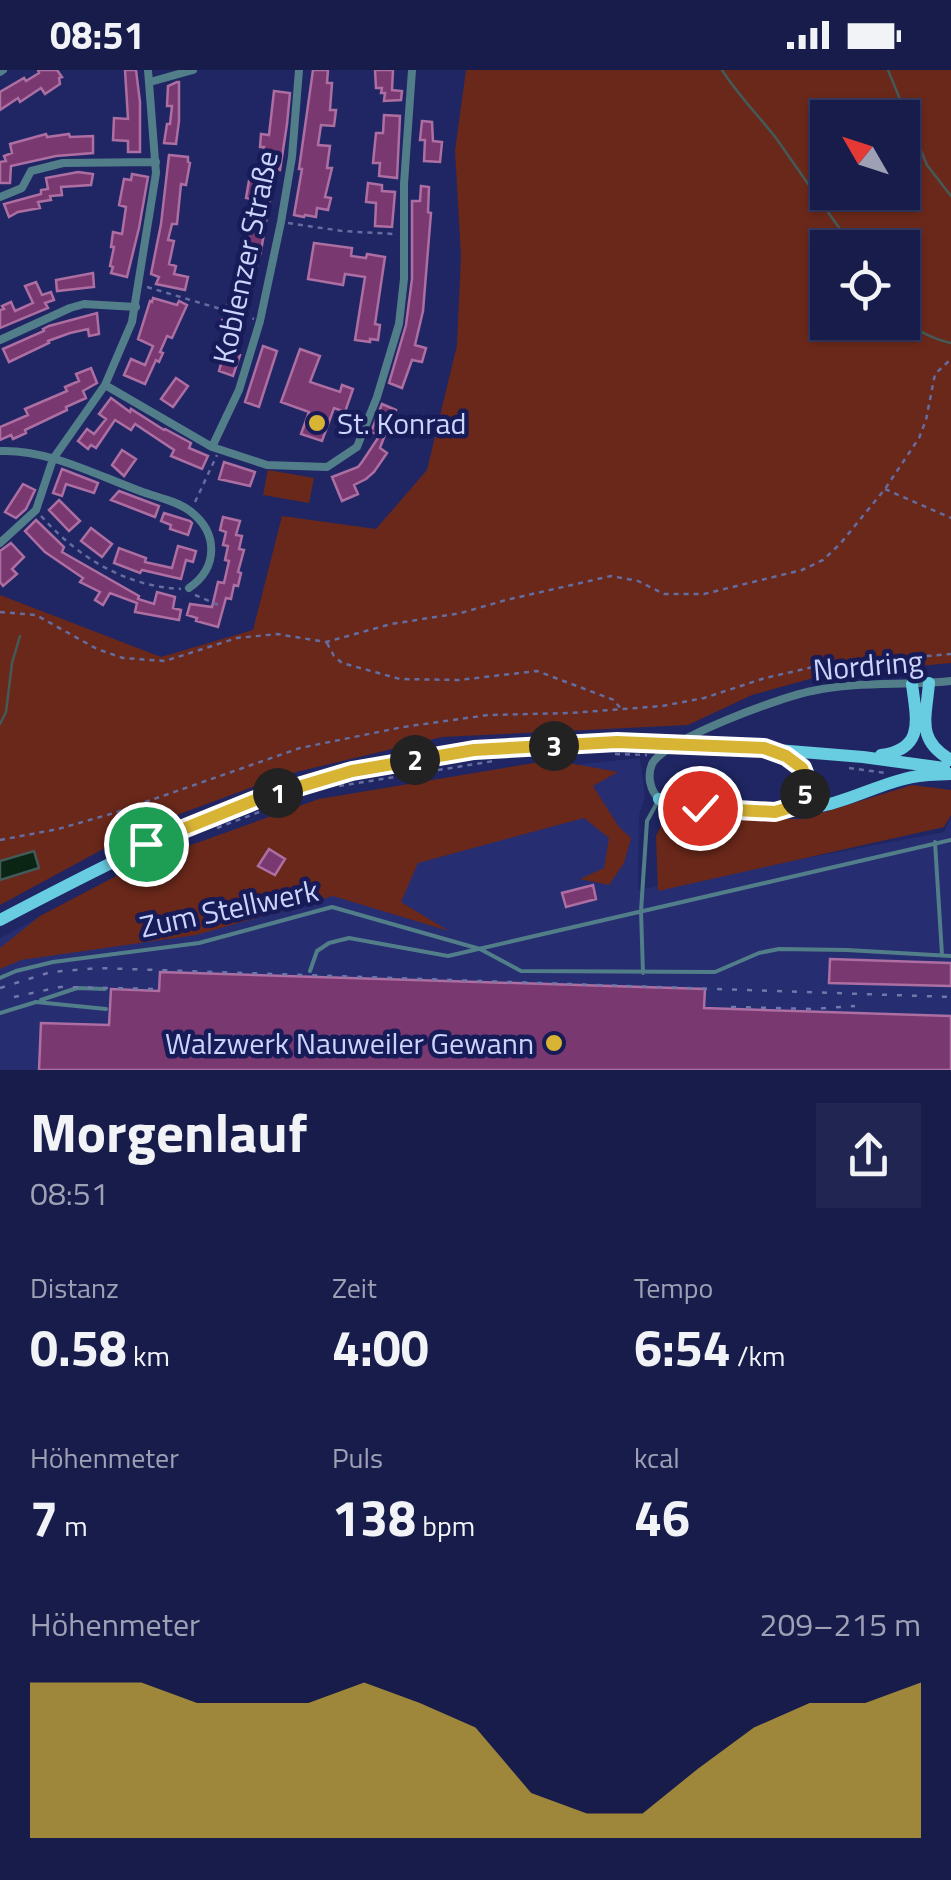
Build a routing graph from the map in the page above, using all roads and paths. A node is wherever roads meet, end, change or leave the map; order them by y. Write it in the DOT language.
graph roads {
  1 [pos="148,70"];
  2 [pos="193,70"];
  3 [pos="299,70"];
  4 [pos="412,70"];
  5 [pos="150,82"];
  6 [pos="156,162"];
  7 [pos="0,197"];
  8 [pos="282,222"];
  9 [pos="404,234"];
  10 [pos="137,284"];
  11 [pos="136,307"];
  12 [pos="260,321"];
  13 [pos="0,340"];
  14 [pos="951,359"];
  15 [pos="105,385"];
  16 [pos="216,448"];
  17 [pos="0,451"];
  18 [pos="53,459"];
  19 [pos="885,490"];
  20 [pos="36,510"];
  21 [pos="191,511"];
  22 [pos="951,518"];
  23 [pos="0,543"];
  24 [pos="189,588"];
  25 [pos="221,606"];
  26 [pos="0,612"];
  27 [pos="326,642"];
  28 [pos="951,654"];
  29 [pos="951,681"];
  30 [pos="912,684"];
  31 [pos="929,684"];
  32 [pos="621,710"];
  33 [pos="764,748"];
  34 [pos="863,757"];
  35 [pos="951,760"];
  36 [pos="494,761"];
  37 [pos="846,768"];
  38 [pos="951,771"];
  39 [pos="900,779"];
  40 [pos="338,786"];
  41 [pos="659,799"];
  42 [pos="283,803"];
  43 [pos="786,810"];
  44 [pos="211,830"];
  45 [pos="0,840"];
  46 [pos="951,840"];
  47 [pos="935,842"];
  48 [pos="641,911"];
  49 [pos="0,920"];
  50 [pos="480,948"];
  51 [pos="942,955"];
  52 [pos="951,956"];
  53 [pos="310,971"];
  54 [pos="643,973"];
  55 [pos="0,978"];
  56 [pos="105,988"];
  57 [pos="36,1002"];
  58 [pos="106,1010"];
  59 [pos="0,1012"];
  1 -- 5 [label="street"];
  2 -- 5 [label="street"];
  3 -- 8 [label="street, Koblenzer Straße"];
  4 -- 9 [label="street"];
  5 -- 6 [label="street"];
  6 -- 7 [label="street"];
  6 -- 10 [label="street"];
  8 -- 9 [label="path"];
  8 -- 12 [label="street, Koblenzer Straße"];
  9 -- 16 [label="street"];
  10 -- 11 [label="street"];
  10 -- 12 [label="path"];
  11 -- 13 [label="street"];
  11 -- 15 [label="street"];
  12 -- 16 [label="street, Koblenzer Straße"];
  14 -- 19 [label="path"];
  15 -- 16 [label="street"];
  15 -- 18 [label="street"];
  16 -- 21 [label="path"];
  17 -- 18 [label="street"];
  18 -- 20 [label="street"];
  18 -- 21 [label="street"];
  19 -- 22 [label="path"];
  19 -- 27 [label="path"];
  20 -- 23 [label="street"];
  20 -- 24 [label="path"];
  21 -- 24 [label="street"];
  24 -- 25 [label="path"];
  26 -- 27 [label="path"];
  27 -- 32 [label="path"];
  28 -- 32 [label="path"];
  29 -- 31 [label="street, Nordring"];
  30 -- 31 [label="street, Nordring"];
  30 -- 34 [label="main road"];
  30 -- 41 [label="street, Nordring"];
  31 -- 35 [label="main road"];
  32 -- 45 [label="path"];
  33 -- 34 [label="main road"];
  33 -- 43 [label="main road"];
  33 -- 49 [label="main road, bridge"];
  34 -- 38 [label="main road"];
  36 -- 40 [label="path"];
  37 -- 39 [label="path"];
  38 -- 39 [label="main road"];
  39 -- 43 [label="main road"];
  41 -- 43 [label="main road"];
  41 -- 48 [label="lane"];
  42 -- 44 [label="path"];
  46 -- 47 [label="lane, Zum Stellwerk"];
  47 -- 48 [label="lane, Zum Stellwerk"];
  47 -- 51 [label="lane"];
  48 -- 50 [label="lane, Zum Stellwerk"];
  48 -- 54 [label="lane"];
  50 -- 53 [label="lane"];
  50 -- 54 [label="lane"];
  50 -- 55 [label="lane, Zum Stellwerk"];
  51 -- 52 [label="lane"];
  51 -- 54 [label="lane"];
  56 -- 57 [label="lane"];
  57 -- 58 [label="lane"];
  57 -- 59 [label="lane"];
}
